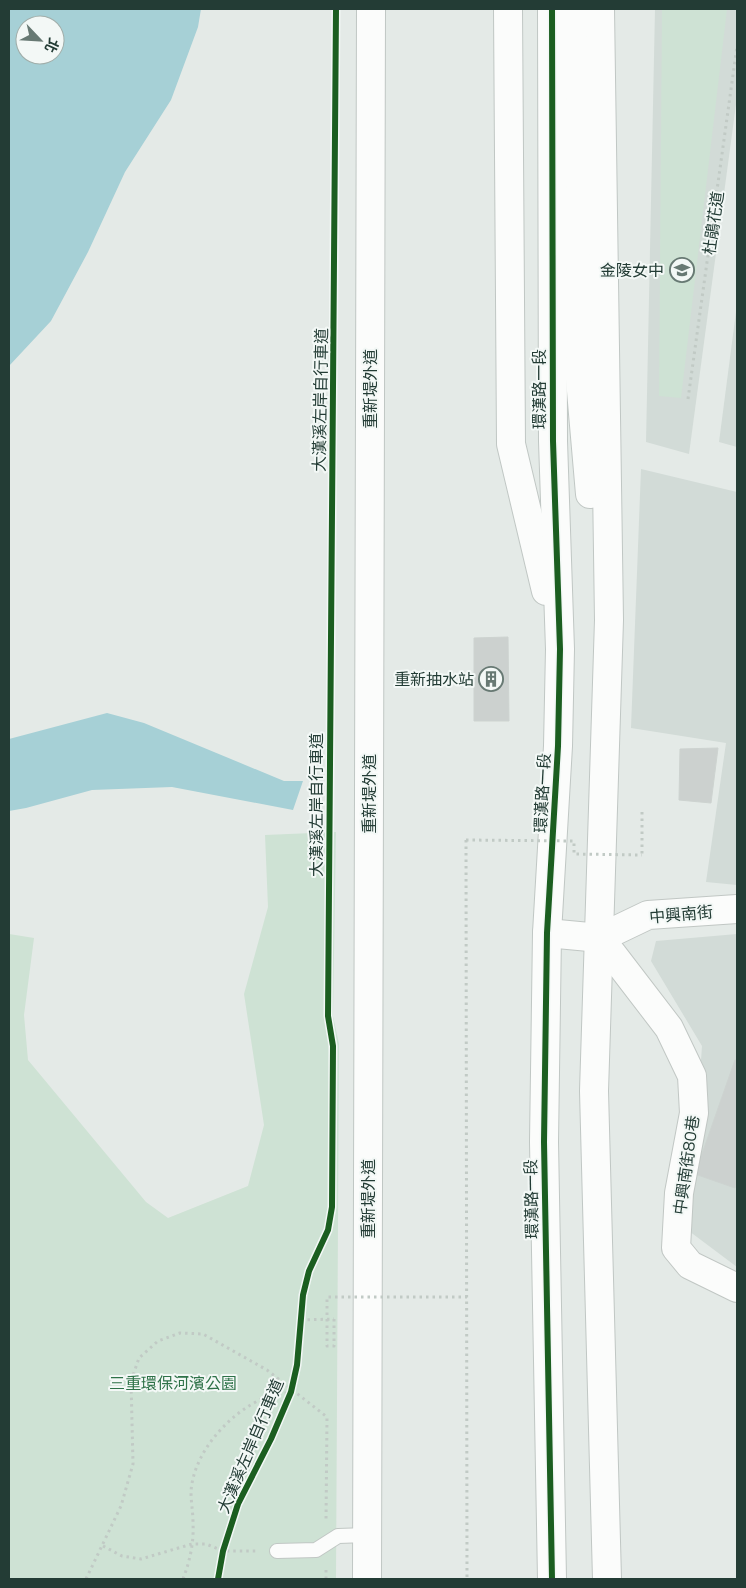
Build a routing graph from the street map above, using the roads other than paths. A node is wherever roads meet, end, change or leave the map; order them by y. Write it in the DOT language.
graph roads {
  1 [pos="371,9"];
  2 [pos="508,9"];
  3 [pos="552,9"];
  4 [pos="580,9"];
  5 [pos="600,9"];
  6 [pos="604,9"];
  7 [pos="600,53"];
  8 [pos="609,620"];
  9 [pos="560,649"];
  10 [pos="737,909"];
  11 [pos="547,933"];
  12 [pos="600,938"];
  13 [pos="737,1288"];
  14 [pos="367,1535"];
  15 [pos="276,1551"];
  16 [pos="367,1579"];
  17 [pos="552,1579"];
  18 [pos="607,1579"];
  1 -- 14 [label="street, 重新堤外道"];
  2 -- 9 [label="street"];
  3 -- 9 [label="street, 環漢路一段"];
  4 -- 8 [label="street"];
  5 -- 7 [label="street"];
  6 -- 7 [label="street"];
  7 -- 8 [label="street"];
  8 -- 12 [label="street"];
  9 -- 11 [label="street, 環漢路一段"];
  10 -- 12 [label="street, 中興南街"];
  11 -- 12 [label="street"];
  11 -- 17 [label="street, 環漢路一段"];
  12 -- 13 [label="street, 中興南街80巷"];
  12 -- 18 [label="street"];
  14 -- 15 [label="lane"];
  14 -- 16 [label="street, 重新堤外道"];
}
